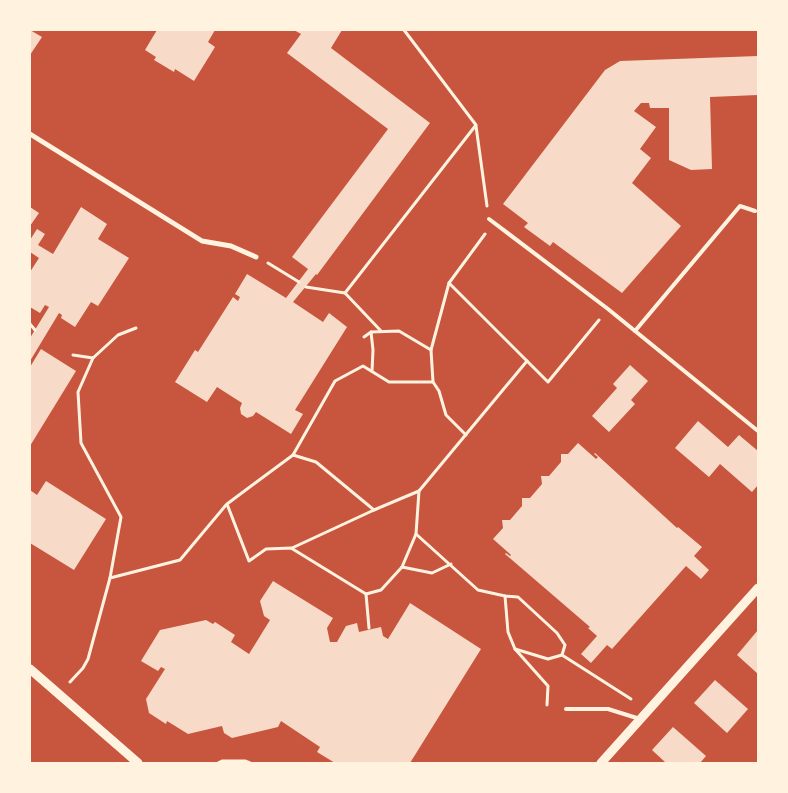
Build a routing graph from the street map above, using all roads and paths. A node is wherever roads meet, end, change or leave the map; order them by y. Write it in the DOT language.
graph roads {
  1 [pos="404,30"];
  2 [pos="476,125"];
  3 [pos="30,134"];
  4 [pos="755,211"];
  5 [pos="489,219"];
  6 [pos="494,222"];
  7 [pos="256,257"];
  8 [pos="299,282"];
  9 [pos="449,283"];
  10 [pos="306,287"];
  11 [pos="346,293"];
  12 [pos="608,309"];
  13 [pos="30,324"];
  14 [pos="136,328"];
  15 [pos="35,330"];
  16 [pos="635,330"];
  17 [pos="381,331"];
  18 [pos="371,332"];
  19 [pos="364,337"];
  20 [pos="431,350"];
  21 [pos="73,355"];
  22 [pos="93,358"];
  23 [pos="527,361"];
  24 [pos="372,371"];
  25 [pos="433,382"];
  26 [pos="758,431"];
  27 [pos="466,436"];
  28 [pos="293,455"];
  29 [pos="419,491"];
  30 [pos="227,504"];
  31 [pos="374,510"];
  32 [pos="416,534"];
  33 [pos="291,548"];
  34 [pos="451,564"];
  35 [pos="402,567"];
  36 [pos="110,578"];
  37 [pos="758,588"];
  38 [pos="366,594"];
  39 [pos="505,596"];
  40 [pos="369,628"];
  41 [pos="514,648"];
  42 [pos="562,655"];
  43 [pos="30,669"];
  44 [pos="58,694"];
  45 [pos="547,705"];
  46 [pos="566,709"];
  47 [pos="648,710"];
  48 [pos="640,719"];
  49 [pos="138,763"];
  50 [pos="218,763"];
  51 [pos="250,763"];
  52 [pos="601,763"];
  1 -- 2 [label="path"];
  2 -- 5 [label="path"];
  2 -- 11 [label="path"];
  3 -- 7 [label="street"];
  4 -- 16 [label="lane"];
  5 -- 6 [label="lane"];
  6 -- 9 [label="path"];
  6 -- 12 [label="lane"];
  7 -- 8 [label="path"];
  9 -- 20 [label="path"];
  9 -- 23 [label="path"];
  10 -- 11 [label="path"];
  11 -- 17 [label="path"];
  12 -- 16 [label="lane"];
  12 -- 23 [label="path"];
  13 -- 15 [label="path"];
  14 -- 22 [label="path"];
  16 -- 26 [label="lane"];
  17 -- 18 [label="path"];
  17 -- 20 [label="path"];
  18 -- 19 [label="path"];
  18 -- 24 [label="path"];
  20 -- 25 [label="path"];
  21 -- 22 [label="path"];
  22 -- 36 [label="path"];
  23 -- 27 [label="path"];
  24 -- 25 [label="path"];
  24 -- 28 [label="path"];
  25 -- 27 [label="path"];
  27 -- 29 [label="path"];
  28 -- 30 [label="path"];
  28 -- 31 [label="path"];
  29 -- 31 [label="path"];
  29 -- 32 [label="path"];
  30 -- 33 [label="path"];
  30 -- 36 [label="path"];
  31 -- 33 [label="path"];
  32 -- 34 [label="path"];
  32 -- 35 [label="path"];
  33 -- 38 [label="path"];
  34 -- 35 [label="path"];
  34 -- 39 [label="path"];
  35 -- 38 [label="path"];
  36 -- 44 [label="path"];
  37 -- 47 [label="street"];
  38 -- 40 [label="path"];
  39 -- 41 [label="path"];
  39 -- 42 [label="path"];
  41 -- 42 [label="path"];
  41 -- 45 [label="path"];
  42 -- 47 [label="path"];
  43 -- 44 [label="street"];
  44 -- 49 [label="street"];
  46 -- 48 [label="lane"];
  47 -- 48 [label="street"];
  48 -- 52 [label="street"];
  50 -- 51 [label="path"];
}
